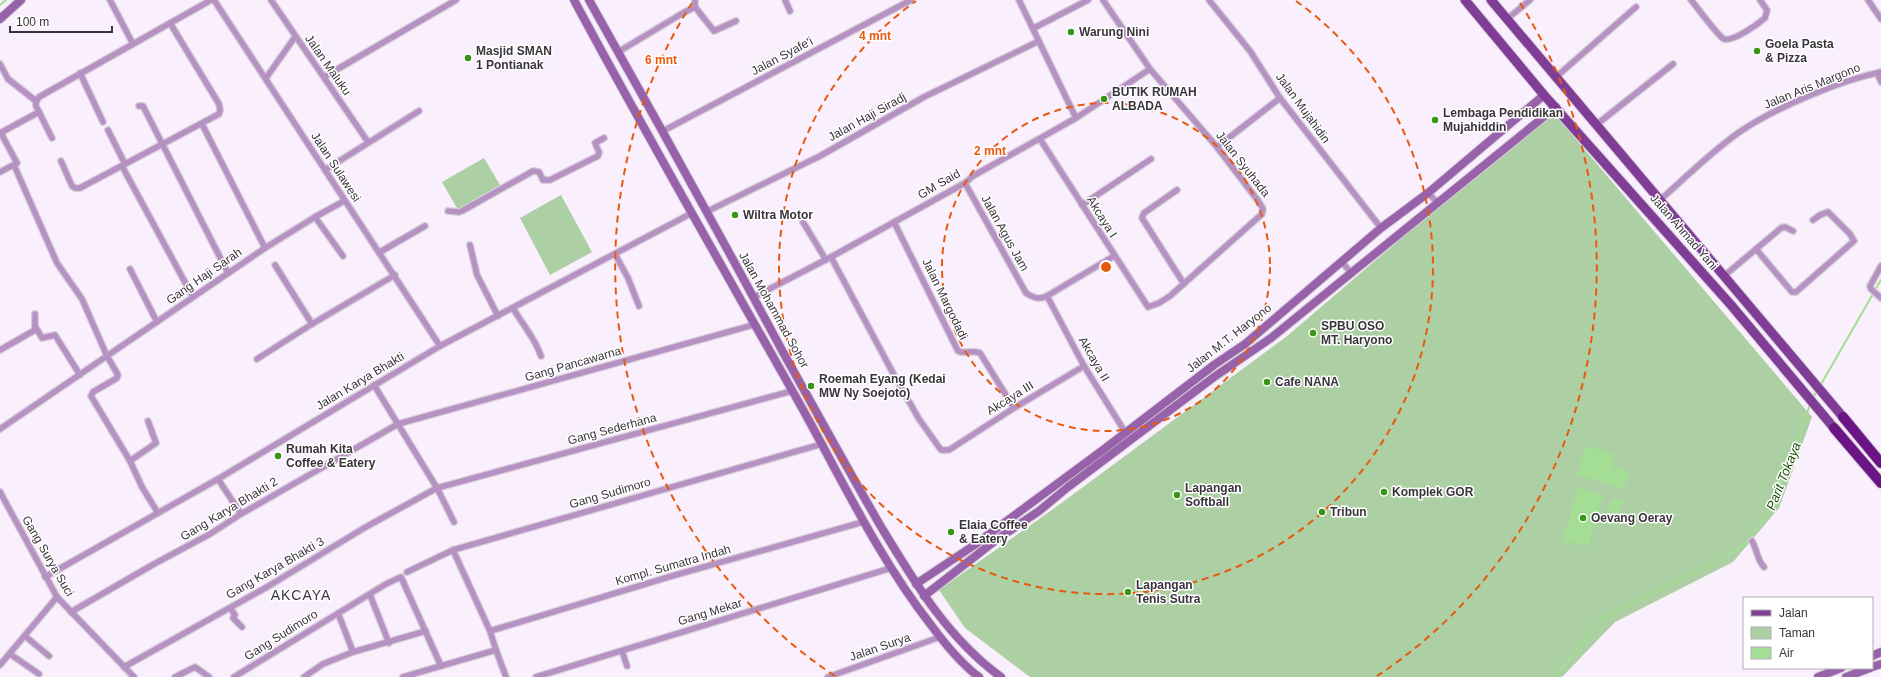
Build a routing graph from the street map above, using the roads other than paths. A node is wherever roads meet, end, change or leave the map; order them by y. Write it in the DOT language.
graph roads {
  1 [pos="21,0"];
  2 [pos="110,0"];
  3 [pos="210,0"];
  4 [pos="214,0"];
  5 [pos="271,0"];
  6 [pos="456,0"];
  7 [pos="574,0"];
  8 [pos="589,0"];
  9 [pos="695,0"];
  10 [pos="785,0"];
  11 [pos="911,0"];
  12 [pos="1019,0"];
  13 [pos="1088,0"];
  14 [pos="1103,0"];
  15 [pos="1209,0"];
  16 [pos="1465,0"];
  17 [pos="1491,0"];
  18 [pos="1530,0"];
  19 [pos="1691,0"];
  20 [pos="1760,0"];
  21 [pos="1868,0"];
  22 [pos="695,7"];
  23 [pos="1636,7"];
  24 [pos="790,11"];
  25 [pos="0,19"];
  26 [pos="1508,19"];
  27 [pos="1881,19"];
  28 [pos="736,21"];
  29 [pos="170,23"];
  30 [pos="1034,28"];
  31 [pos="295,37"];
  32 [pos="1039,41"];
  33 [pos="133,44"];
  34 [pos="618,52"];
  35 [pos="0,64"];
  36 [pos="1673,64"];
  37 [pos="1150,69"];
  38 [pos="80,73"];
  39 [pos="1879,73"];
  40 [pos="324,77"];
  41 [pos="1556,77"];
  42 [pos="266,78"];
  43 [pos="635,80"];
  44 [pos="1881,82"];
  45 [pos="623,87"];
  46 [pos="1544,95"];
  47 [pos="1280,98"];
  48 [pos="36,101"];
  49 [pos="139,106"];
  50 [pos="1556,107"];
  51 [pos="419,111"];
  52 [pos="39,112"];
  53 [pos="1076,118"];
  54 [pos="103,122"];
  55 [pos="202,124"];
  56 [pos="1596,125"];
  57 [pos="108,130"];
  58 [pos="663,131"];
  59 [pos="52,138"];
  60 [pos="604,138"];
  61 [pos="1040,139"];
  62 [pos="368,142"];
  63 [pos="163,144"];
  64 [pos="1217,147"];
  65 [pos="1151,159"];
  66 [pos="61,161"];
  67 [pos="14,165"];
  68 [pos="124,165"];
  69 [pos="324,170"];
  70 [pos="0,172"];
  71 [pos="965,183"];
  72 [pos="1646,186"];
  73 [pos="1177,190"];
  74 [pos="1428,193"];
  75 [pos="1636,196"];
  76 [pos="344,201"];
  77 [pos="1659,201"];
  78 [pos="1438,203"];
  79 [pos="1082,205"];
  80 [pos="448,210"];
  81 [pos="706,212"];
  82 [pos="692,213"];
  83 [pos="315,217"];
  84 [pos="1813,220"];
  85 [pos="803,222"];
  86 [pos="894,222"];
  87 [pos="425,226"];
  88 [pos="1381,228"];
  89 [pos="1793,231"];
  90 [pos="470,245"];
  91 [pos="265,248"];
  92 [pos="1756,249"];
  93 [pos="380,252"];
  94 [pos="615,254"];
  95 [pos="342,256"];
  96 [pos="1114,256"];
  97 [pos="731,257"];
  98 [pos="831,257"];
  99 [pos="826,260"];
  100 [pos="1342,262"];
  101 [pos="275,265"];
  102 [pos="720,265"];
  103 [pos="1881,266"];
  104 [pos="130,269"];
  105 [pos="228,273"];
  106 [pos="1351,273"];
  107 [pos="395,275"];
  108 [pos="1724,276"];
  109 [pos="1184,284"];
  110 [pos="1047,296"];
  111 [pos="193,297"];
  112 [pos="754,297"];
  113 [pos="1881,298"];
  114 [pos="1146,305"];
  115 [pos="639,306"];
  116 [pos="513,308"];
  117 [pos="35,314"];
  118 [pos="498,316"];
  119 [pos="157,322"];
  120 [pos="312,324"];
  121 [pos="753,325"];
  122 [pos="35,326"];
  123 [pos="440,346"];
  124 [pos="0,350"];
  125 [pos="107,356"];
  126 [pos="541,356"];
  127 [pos="257,359"];
  128 [pos="1084,366"];
  129 [pos="80,375"];
  130 [pos="374,386"];
  131 [pos="792,391"];
  132 [pos="1173,397"];
  133 [pos="1179,404"];
  134 [pos="1014,408"];
  135 [pos="1842,417"];
  136 [pos="148,421"];
  137 [pos="398,424"];
  138 [pos="1834,428"];
  139 [pos="0,429"];
  140 [pos="1125,432"];
  141 [pos="822,444"];
  142 [pos="130,460"];
  143 [pos="1881,463"];
  144 [pos="218,479"];
  145 [pos="1061,479"];
  146 [pos="854,480"];
  147 [pos="1881,483"];
  148 [pos="843,486"];
  149 [pos="1068,487"];
  150 [pos="437,488"];
  151 [pos="0,492"];
  152 [pos="158,513"];
  153 [pos="241,514"];
  154 [pos="454,522"];
  155 [pos="863,522"];
  156 [pos="1752,540"];
  157 [pos="973,546"];
  158 [pos="453,550"];
  159 [pos="977,555"];
  160 [pos="1764,567"];
  161 [pos="891,568"];
  162 [pos="408,572"];
  163 [pos="45,577"];
  164 [pos="916,584"];
  165 [pos="370,595"];
  166 [pos="924,596"];
  167 [pos="57,597"];
  168 [pos="230,608"];
  169 [pos="71,612"];
  170 [pos="338,613"];
  171 [pos="242,627"];
  172 [pos="426,631"];
  173 [pos="490,631"];
  174 [pos="25,636"];
  175 [pos="940,637"];
  176 [pos="389,643"];
  177 [pos="496,650"];
  178 [pos="622,650"];
  179 [pos="353,652"];
  180 [pos="10,654"];
  181 [pos="49,656"];
  182 [pos="982,663"];
  183 [pos="0,665"];
  184 [pos="441,666"];
  185 [pos="627,666"];
  186 [pos="124,667"];
  187 [pos="1838,669"];
  188 [pos="1869,669"];
  189 [pos="970,671"];
  190 [pos="39,674"];
  191 [pos="1852,676"];
  192 [pos="134,677"];
  193 [pos="175,677"];
  194 [pos="209,677"];
  195 [pos="234,677"];
  196 [pos="304,677"];
  197 [pos="403,677"];
  198 [pos="506,677"];
  199 [pos="536,677"];
  200 [pos="828,677"];
  201 [pos="979,677"];
  202 [pos="1001,677"];
  203 [pos="1818,677"];
  1 -- 25 [label="street"];
  2 -- 33 [label="street"];
  3 -- 29 [label="street"];
  4 -- 42 [label="street, Jalan Sulawesi"];
  5 -- 31 [label="street, Jalan Maluku"];
  6 -- 40 [label="street"];
  7 -- 45 [label="street, Jalan Mohammad Sohor"];
  8 -- 34 [label="street, Jalan Mohammad Sohor"];
  9 -- 22 [label="street"];
  10 -- 24 [label="street"];
  11 -- 58 [label="street, Jalan Syafe'i"];
  12 -- 30 [label="street"];
  13 -- 30 [label="street"];
  14 -- 37 [label="street, Jalan Syuhada"];
  15 -- 47 [label="street, Jalan Mujahidin"];
  16 -- 46 [label="main road, Jalan Ahmad Yani"];
  17 -- 26 [label="main road, Jalan Ahmad Yani"];
  18 -- 26 [label="street"];
  19 -- 20 [label="street"];
  21 -- 27 [label="street"];
  22 -- 28 [label="street"];
  22 -- 34 [label="street"];
  23 -- 41 [label="street"];
  26 -- 41 [label="main road, Jalan Ahmad Yani"];
  29 -- 33 [label="street"];
  29 -- 55 [label="street"];
  30 -- 32 [label="street"];
  31 -- 40 [label="street, Jalan Maluku"];
  31 -- 42 [label="street"];
  32 -- 53 [label="street"];
  32 -- 81 [label="street, Jalan Haji Siradj"];
  33 -- 38 [label="street"];
  34 -- 43 [label="street, Jalan Mohammad Sohor"];
  35 -- 48 [label="street"];
  36 -- 56 [label="street"];
  37 -- 53 [label="street, GM Said"];
  37 -- 64 [label="street, Jalan Syuhada"];
  38 -- 48 [label="street"];
  38 -- 54 [label="street"];
  39 -- 44 [label="street"];
  39 -- 77 [label="street, Jalan Aris Margono"];
  40 -- 62 [label="street, Jalan Maluku"];
  41 -- 56 [label="main road, Jalan Ahmad Yani"];
  42 -- 69 [label="street, Jalan Sulawesi"];
  43 -- 45 [label="street"];
  43 -- 58 [label="street, Jalan Mohammad Sohor"];
  45 -- 82 [label="street, Jalan Mohammad Sohor"];
  46 -- 50 [label="main road, Jalan Ahmad Yani"];
  46 -- 74 [label="street, Jalan M.T. Haryono"];
  47 -- 64 [label="street"];
  47 -- 88 [label="street, Jalan Mujahidin"];
  48 -- 52 [label="street"];
  49 -- 63 [label="street"];
  50 -- 75 [label="main road, Jalan Ahmad Yani"];
  50 -- 78 [label="street"];
  51 -- 62 [label="street"];
  52 -- 59 [label="street"];
  52 -- 67 [label="street"];
  53 -- 61 [label="street, GM Said"];
  55 -- 63 [label="street"];
  55 -- 91 [label="street"];
  56 -- 72 [label="main road, Jalan Ahmad Yani"];
  57 -- 68 [label="street"];
  58 -- 81 [label="street, Jalan Mohammad Sohor"];
  60 -- 80 [label="street"];
  61 -- 71 [label="street, GM Said"];
  61 -- 79 [label="street, Akcaya I"];
  62 -- 69 [label="street"];
  63 -- 68 [label="street"];
  63 -- 105 [label="street"];
  64 -- 109 [label="street, Jalan Syuhada"];
  65 -- 79 [label="street"];
  66 -- 68 [label="street"];
  67 -- 70 [label="street"];
  67 -- 125 [label="street"];
  68 -- 111 [label="street"];
  69 -- 76 [label="street, Jalan Sulawesi"];
  71 -- 86 [label="street, GM Said"];
  71 -- 110 [label="street, Jalan Agus Jam"];
  72 -- 75 [label="main road"];
  72 -- 77 [label="main road, Jalan Ahmad Yani"];
  73 -- 109 [label="street"];
  74 -- 78 [label="street"];
  74 -- 88 [label="street, Jalan M.T. Haryono"];
  75 -- 138 [label="main road, Jalan Ahmad Yani"];
  76 -- 83 [label="street, Gang Haji Sarah"];
  76 -- 93 [label="street, Jalan Sulawesi"];
  77 -- 108 [label="main road, Jalan Ahmad Yani"];
  78 -- 106 [label="street"];
  79 -- 96 [label="street, Akcaya I"];
  81 -- 97 [label="street, Jalan Mohammad Sohor"];
  82 -- 94 [label="street, Jalan Karya Bhakti"];
  82 -- 102 [label="street, Jalan Mohammad Sohor"];
  83 -- 91 [label="street, Gang Haji Sarah"];
  83 -- 95 [label="street"];
  84 -- 92 [label="street"];
  85 -- 99 [label="street"];
  86 -- 98 [label="street, GM Said"];
  86 -- 134 [label="street, Jalan Margodadi"];
  87 -- 93 [label="street"];
  88 -- 100 [label="street, Jalan M.T. Haryono"];
  89 -- 92 [label="street"];
  90 -- 118 [label="street"];
  91 -- 105 [label="street, Gang Haji Sarah"];
  92 -- 108 [label="street"];
  93 -- 107 [label="street, Jalan Sulawesi"];
  94 -- 115 [label="street"];
  94 -- 116 [label="street, Jalan Karya Bhakti"];
  96 -- 110 [label="street"];
  96 -- 114 [label="street, Akcaya I"];
  97 -- 102 [label="street"];
  97 -- 112 [label="street, Jalan Mohammad Sohor"];
  98 -- 99 [label="street, GM Said"];
  98 -- 134 [label="street, Akcaya III"];
  99 -- 112 [label="street, GM Said"];
  100 -- 106 [label="street"];
  100 -- 132 [label="street, Jalan M.T. Haryono"];
  101 -- 120 [label="street"];
  102 -- 121 [label="street, Jalan Mohammad Sohor"];
  103 -- 113 [label="street"];
  104 -- 119 [label="street"];
  105 -- 111 [label="street, Gang Haji Sarah"];
  106 -- 133 [label="street"];
  107 -- 120 [label="street"];
  107 -- 123 [label="street, Jalan Sulawesi"];
  108 -- 135 [label="main road, Jalan Ahmad Yani"];
  109 -- 114 [label="street, Jalan Syuhada"];
  110 -- 128 [label="street, Akcaya II"];
  111 -- 119 [label="street, Gang Haji Sarah"];
  112 -- 146 [label="street, Jalan Mohammad Sohor"];
  116 -- 118 [label="street, Jalan Karya Bhakti"];
  116 -- 126 [label="street"];
  117 -- 122 [label="street"];
  118 -- 123 [label="street, Jalan Karya Bhakti"];
  119 -- 125 [label="street, Gang Haji Sarah"];
  120 -- 127 [label="street"];
  121 -- 131 [label="street, Jalan Mohammad Sohor"];
  121 -- 137 [label="street, Gang Pancawarna"];
  122 -- 124 [label="street"];
  122 -- 129 [label="street"];
  123 -- 130 [label="street, Jalan Karya Bhakti"];
  125 -- 129 [label="street, Gang Haji Sarah"];
  125 -- 142 [label="street"];
  128 -- 134 [label="street, Akcaya III"];
  128 -- 140 [label="street, Akcaya II"];
  129 -- 139 [label="street, Gang Haji Sarah"];
  130 -- 137 [label="street"];
  130 -- 144 [label="street, Jalan Karya Bhakti"];
  131 -- 141 [label="street, Jalan Mohammad Sohor"];
  131 -- 150 [label="street, Gang Sederhana"];
  132 -- 133 [label="street"];
  132 -- 140 [label="street, Jalan M.T. Haryono"];
  133 -- 149 [label="street"];
  135 -- 143 [label="highway, Jalan Ahmad Yani"];
  136 -- 142 [label="street"];
  137 -- 150 [label="street"];
  137 -- 153 [label="street, Gang Karya Bhakti 2"];
  138 -- 147 [label="highway, Jalan Ahmad Yani"];
  140 -- 145 [label="street, Jalan M.T. Haryono"];
  141 -- 148 [label="street, Jalan Mohammad Sohor"];
  141 -- 158 [label="street, Gang Sudimoro"];
  142 -- 152 [label="street"];
  144 -- 152 [label="street, Jalan Karya Bhakti"];
  144 -- 153 [label="street"];
  145 -- 149 [label="street"];
  145 -- 157 [label="street, Jalan M.T. Haryono"];
  146 -- 148 [label="street"];
  146 -- 164 [label="street, Jalan Mohammad Sohor"];
  148 -- 155 [label="street, Jalan Mohammad Sohor"];
  149 -- 159 [label="street"];
  150 -- 154 [label="street"];
  150 -- 168 [label="street, Gang Karya Bhakti 3"];
  151 -- 163 [label="street, Gang Surya Suci"];
  152 -- 163 [label="street, Jalan Karya Bhakti"];
  153 -- 169 [label="street, Gang Karya Bhakti 2"];
  155 -- 161 [label="street, Jalan Mohammad Sohor"];
  155 -- 173 [label="street, Kompl. Sumatra Indah"];
  156 -- 160 [label="street"];
  157 -- 159 [label="street"];
  157 -- 164 [label="street, Jalan M.T. Haryono"];
  158 -- 162 [label="street, Gang Sudimoro"];
  158 -- 173 [label="street"];
  159 -- 166 [label="street"];
  161 -- 175 [label="street, Jalan Mohammad Sohor"];
  161 -- 178 [label="street, Gang Mekar"];
  163 -- 167 [label="street, Gang Surya Suci"];
  164 -- 166 [label="street, Jalan Mohammad Sohor"];
  165 -- 170 [label="street, Gang Sudimoro"];
  165 -- 172 [label="street, Gang Sudimoro"];
  165 -- 176 [label="street"];
  166 -- 182 [label="street, Jalan Mohammad Sohor"];
  167 -- 169 [label="street, Gang Surya Suci"];
  167 -- 174 [label="street"];
  168 -- 171 [label="street"];
  168 -- 186 [label="street, Gang Karya Bhakti 3"];
  169 -- 186 [label="street, Gang Surya Suci"];
  170 -- 179 [label="street"];
  170 -- 195 [label="street, Gang Sudimoro"];
  172 -- 176 [label="street"];
  172 -- 184 [label="street"];
  173 -- 177 [label="street"];
  174 -- 180 [label="street"];
  174 -- 181 [label="street"];
  175 -- 189 [label="street, Jalan Mohammad Sohor"];
  175 -- 200 [label="street, Jalan Surya"];
  176 -- 179 [label="street"];
  177 -- 184 [label="street"];
  177 -- 198 [label="street"];
  178 -- 185 [label="street"];
  178 -- 199 [label="street, Gang Mekar"];
  179 -- 196 [label="street"];
  180 -- 183 [label="street"];
  180 -- 190 [label="street"];
  182 -- 189 [label="street"];
  182 -- 202 [label="street, Jalan Mohammad Sohor"];
  184 -- 197 [label="street"];
  186 -- 192 [label="street, Gang Surya Suci"];
  187 -- 203 [label="street"];
  188 -- 191 [label="street"];
  189 -- 201 [label="street, Jalan Mohammad Sohor"];
  193 -- 194 [label="street"];
}
